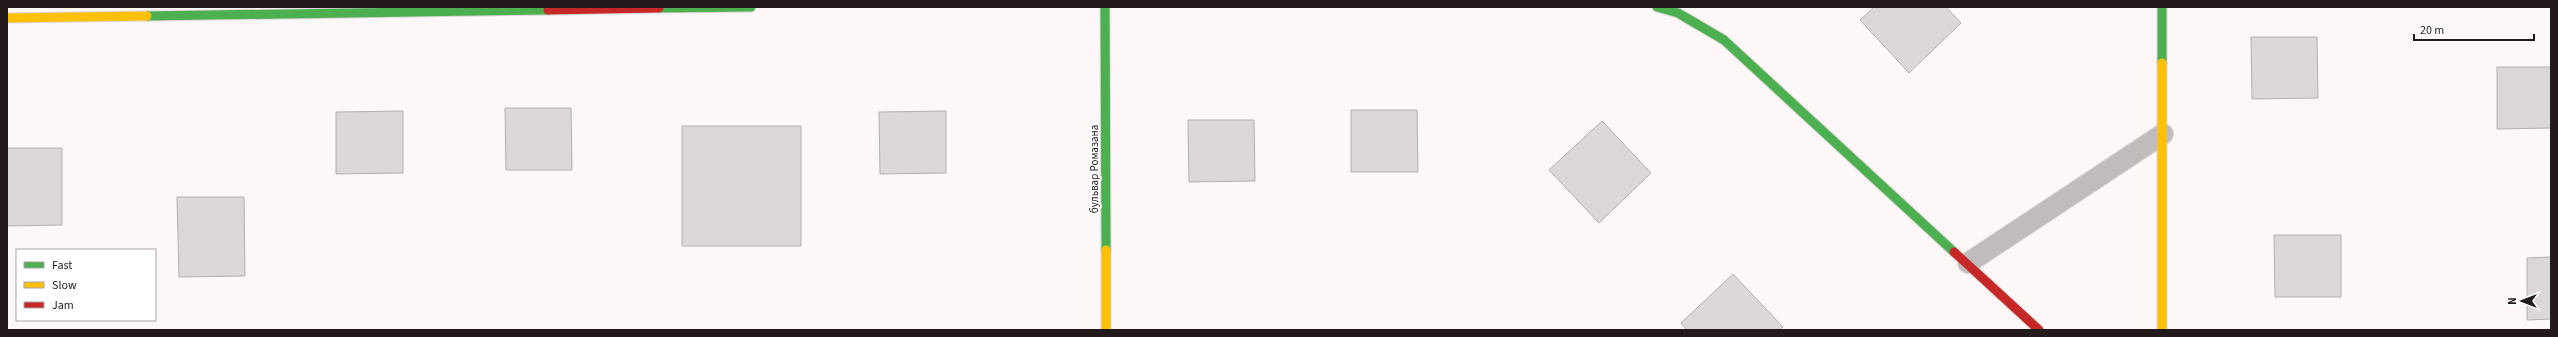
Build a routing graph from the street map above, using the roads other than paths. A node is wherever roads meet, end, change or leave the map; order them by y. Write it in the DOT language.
graph roads {
  1 [pos="750,7"];
  2 [pos="1105,7"];
  3 [pos="1657,7"];
  4 [pos="2162,7"];
  5 [pos="7,18"];
  6 [pos="2164,134"];
  7 [pos="1968,263"];
  8 [pos="1106,330"];
  9 [pos="2039,330"];
  10 [pos="2162,330"];
  1 -- 5 [label="street"];
  2 -- 8 [label="street, бульвар Ромазана"];
  3 -- 7 [label="street"];
  4 -- 6 [label="street"];
  6 -- 7 [label="lane"];
  6 -- 10 [label="street"];
  7 -- 9 [label="street"];
}
